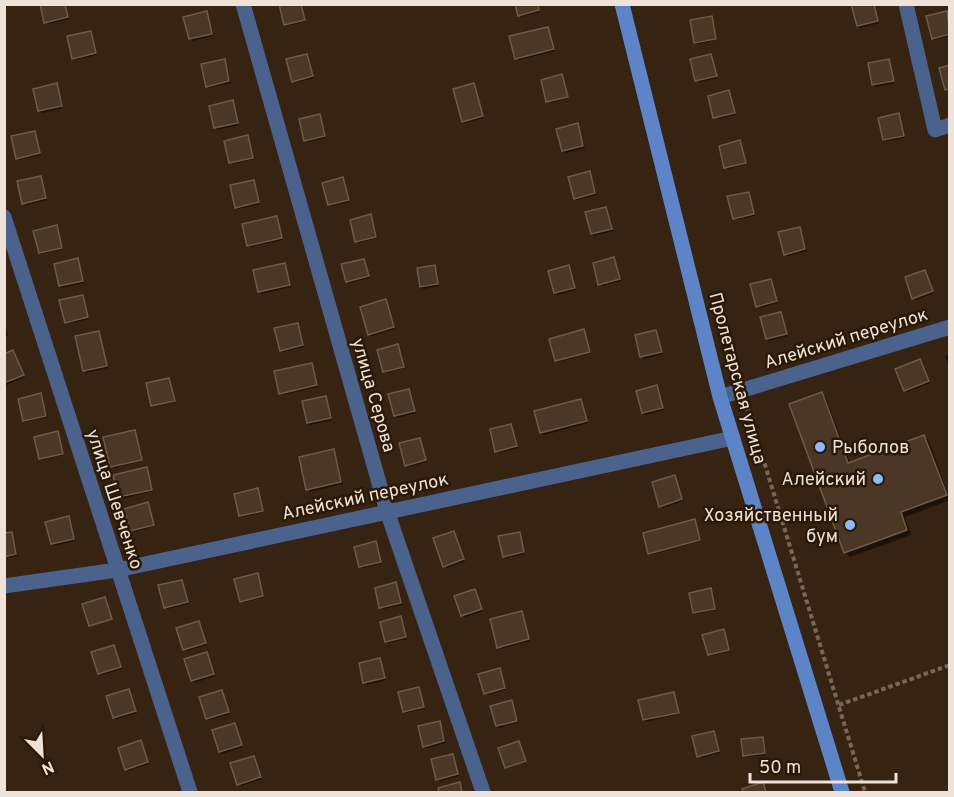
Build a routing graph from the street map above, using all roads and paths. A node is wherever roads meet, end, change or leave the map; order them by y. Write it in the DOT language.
graph roads {
  1 [pos="243,4"];
  2 [pos="622,4"];
  3 [pos="906,4"];
  4 [pos="950,125"];
  5 [pos="4,217"];
  6 [pos="950,327"];
  7 [pos="742,390"];
  8 [pos="720,397"];
  9 [pos="733,438"];
  10 [pos="387,511"];
  11 [pos="117,570"];
  12 [pos="4,586"];
  13 [pos="950,665"];
  14 [pos="839,705"];
  15 [pos="190,792"];
  16 [pos="483,792"];
  17 [pos="842,792"];
  18 [pos="865,792"];
  1 -- 10 [label="street, улица Серова"];
  2 -- 8 [label="main road, Пролетарская улица"];
  3 -- 4 [label="street"];
  5 -- 11 [label="street, улица Шевченко"];
  6 -- 7 [label="street, Алейский переулок"];
  7 -- 8 [label="street, Алейский переулок"];
  7 -- 14 [label="path"];
  8 -- 9 [label="main road, Пролетарская улица"];
  9 -- 10 [label="street, Алейский переулок"];
  9 -- 17 [label="main road, Пролетарская улица"];
  10 -- 11 [label="street, Алейский переулок"];
  10 -- 16 [label="street, улица Серова"];
  11 -- 12 [label="street, Алейский переулок"];
  11 -- 15 [label="street, улица Шевченко"];
  13 -- 14 [label="path"];
  14 -- 18 [label="path"];
}
